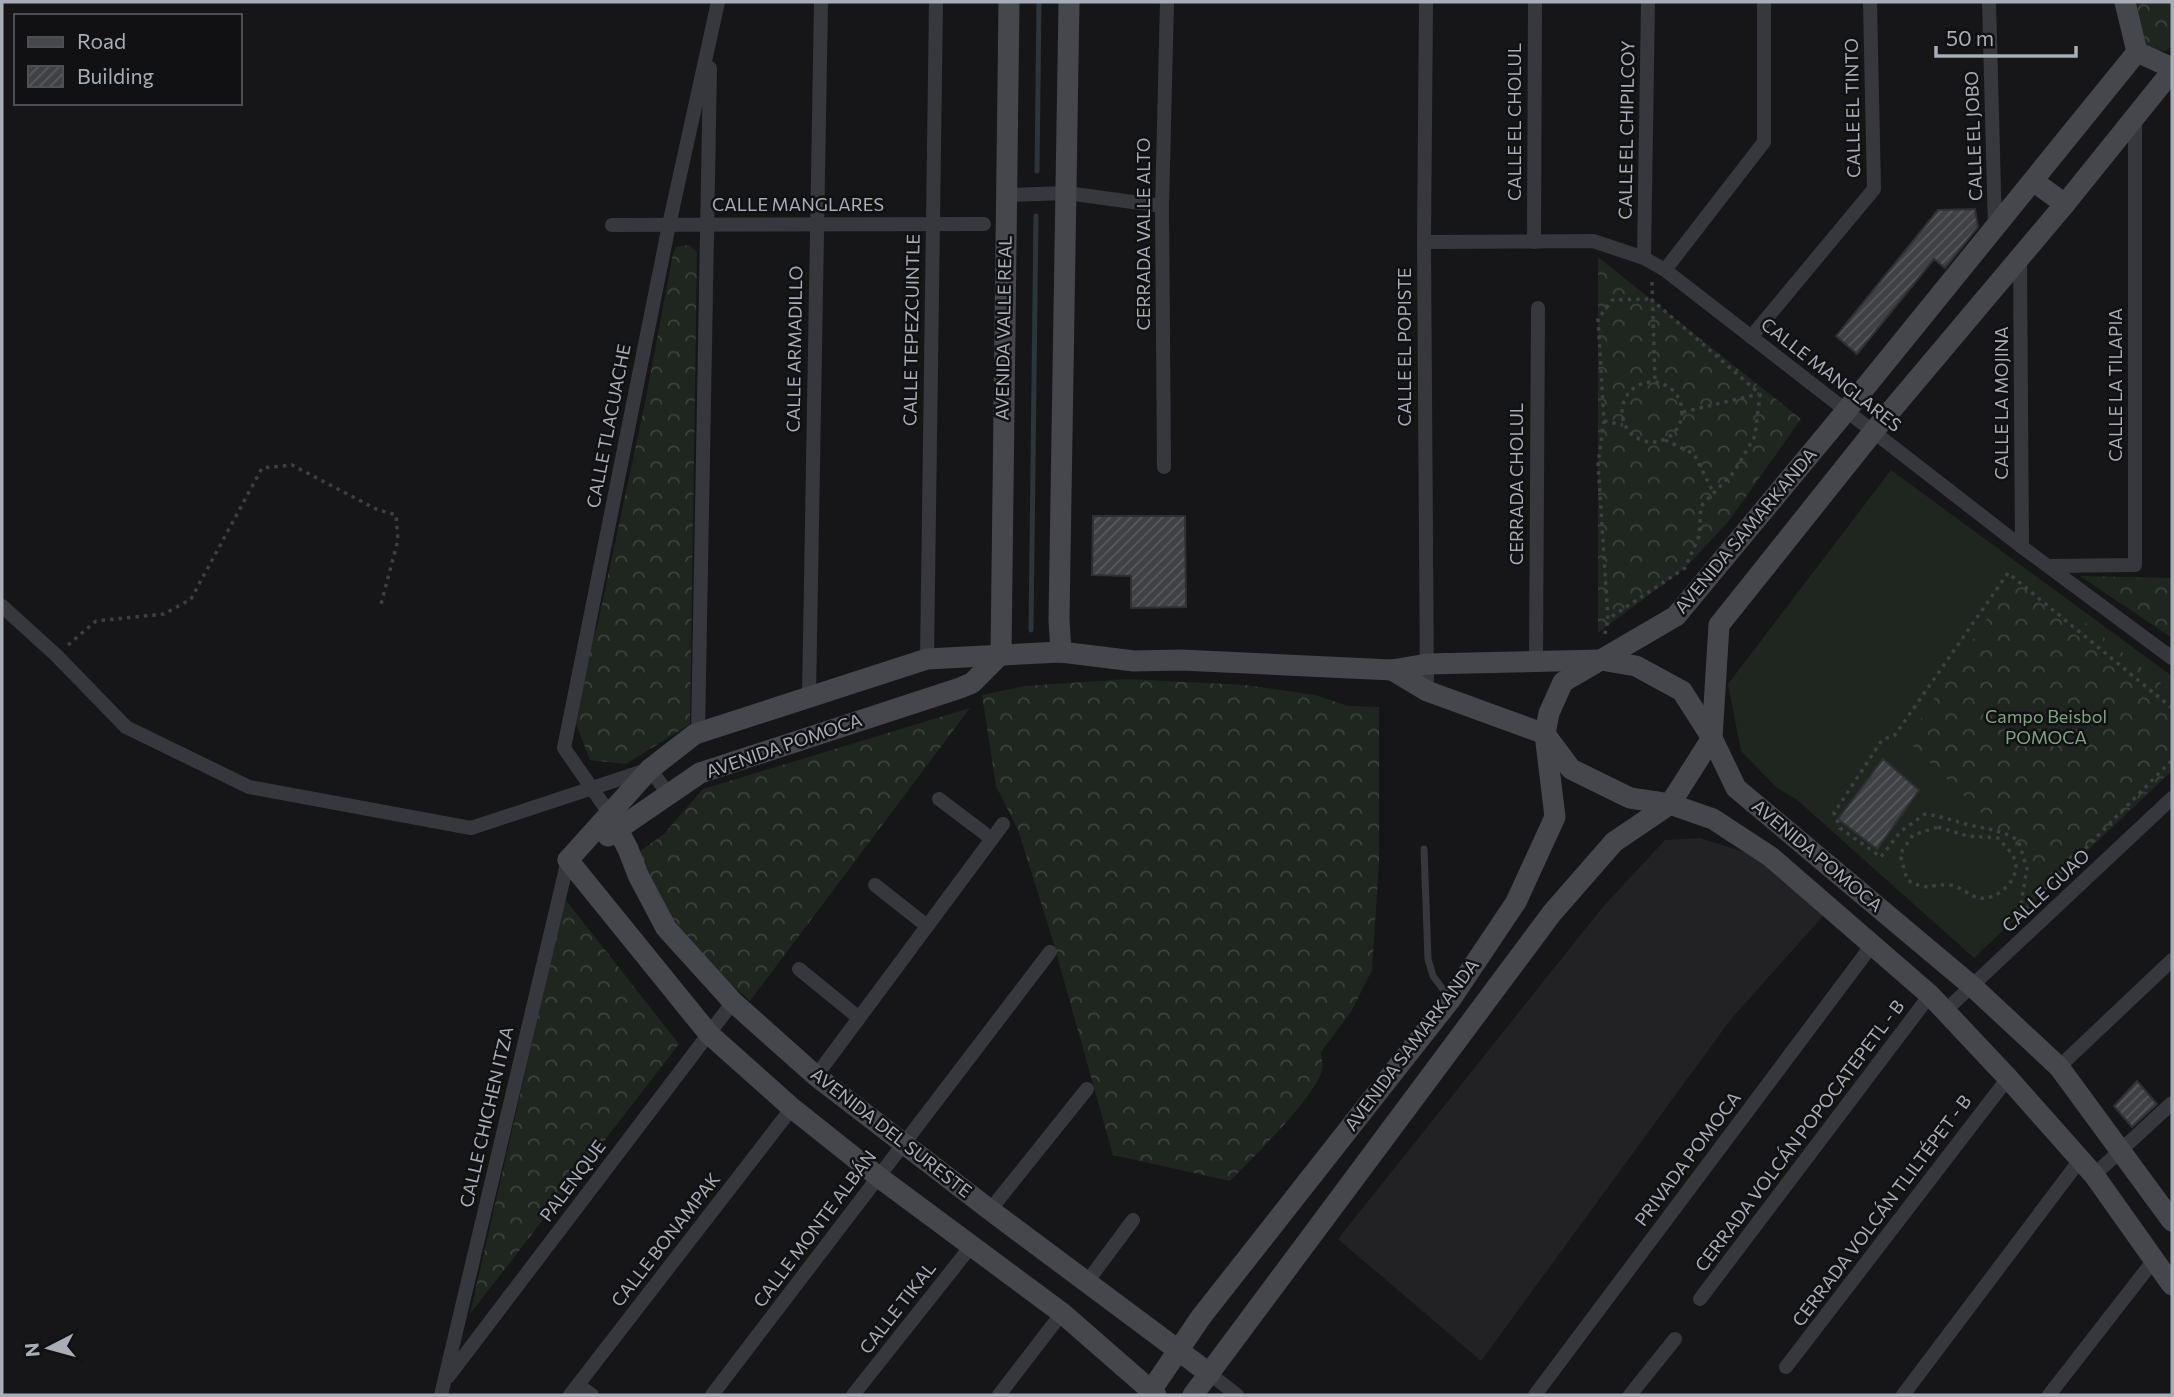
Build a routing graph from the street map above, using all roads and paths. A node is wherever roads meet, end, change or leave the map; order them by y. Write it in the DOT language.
graph roads {
  1 [pos="718,2"];
  2 [pos="821,2"];
  3 [pos="936,2"];
  4 [pos="1009,2"];
  5 [pos="1069,2"];
  6 [pos="1167,2"];
  7 [pos="1426,2"];
  8 [pos="1535,2"];
  9 [pos="1648,2"];
  10 [pos="1765,2"];
  11 [pos="1870,2"];
  12 [pos="1989,2"];
  13 [pos="2125,2"];
  14 [pos="711,35"];
  15 [pos="2137,52"];
  16 [pos="2172,70"];
  17 [pos="2135,119"];
  18 [pos="2033,181"];
  19 [pos="1068,194"];
  20 [pos="1006,195"];
  21 [pos="2065,204"];
  22 [pos="1162,206"];
  23 [pos="933,224"];
  24 [pos="984,224"];
  25 [pos="612,225"];
  26 [pos="669,225"];
  27 [pos="707,225"];
  28 [pos="816,225"];
  29 [pos="1995,228"];
  30 [pos="1424,242"];
  31 [pos="1534,242"];
  32 [pos="1644,258"];
  33 [pos="2020,258"];
  34 [pos="1665,270"];
  35 [pos="1651,299"];
  36 [pos="1538,308"];
  37 [pos="1751,337"];
  38 [pos="1655,381"];
  39 [pos="1760,394"];
  40 [pos="1846,411"];
  41 [pos="1683,412"];
  42 [pos="1604,421"];
  43 [pos="1624,426"];
  44 [pos="1873,432"];
  45 [pos="1665,440"];
  46 [pos="1164,467"];
  47 [pos="1713,492"];
  48 [pos="2022,547"];
  49 [pos="2049,566"];
  50 [pos="382,604"];
  51 [pos="2,606"];
  52 [pos="1061,652"];
  53 [pos="1001,654"];
  54 [pos="56,655"];
  55 [pos="2172,658"];
  56 [pos="927,659"];
  57 [pos="1601,660"];
  58 [pos="1536,661"];
  59 [pos="1427,664"];
  60 [pos="1392,670"];
  61 [pos="1427,691"];
  62 [pos="810,697"];
  63 [pos="2172,708"];
  64 [pos="698,733"];
  65 [pos="1545,734"];
  66 [pos="1712,738"];
  67 [pos="2172,760"];
  68 [pos="650,769"];
  69 [pos="590,789"];
  70 [pos="669,795"];
  71 [pos="2172,798"];
  72 [pos="939,799"];
  73 [pos="1670,804"];
  74 [pos="613,821"];
  75 [pos="1003,824"];
  76 [pos="1997,838"];
  77 [pos="992,839"];
  78 [pos="1424,849"];
  79 [pos="1819,858"];
  80 [pos="568,860"];
  81 [pos="1799,882"];
  82 [pos="875,884"];
  83 [pos="927,926"];
  84 [pos="1872,945"];
  85 [pos="1050,952"];
  86 [pos="2172,960"];
  87 [pos="799,969"];
  88 [pos="1972,986"];
  89 [pos="1930,995"];
  90 [pos="1451,999"];
  91 [pos="733,1002"];
  92 [pos="1945,1011"];
  93 [pos="859,1018"];
  94 [pos="709,1034"];
  95 [pos="2059,1067"];
  96 [pos="816,1076"];
  97 [pos="2008,1078"];
  98 [pos="1087,1089"];
  99 [pos="2172,1102"];
  100 [pos="792,1108"];
  101 [pos="1338,1140"];
  102 [pos="903,1143"];
  103 [pos="2120,1151"];
  104 [pos="1366,1162"];
  105 [pos="2087,1168"];
  106 [pos="880,1178"];
  107 [pos="990,1210"];
  108 [pos="1133,1220"];
  109 [pos="2172,1221"];
  110 [pos="972,1245"];
  111 [pos="2154,1260"];
  112 [pos="1087,1282"];
  113 [pos="2172,1285"];
  114 [pos="1700,1299"];
  115 [pos="1062,1313"];
  116 [pos="1675,1339"];
  117 [pos="1178,1349"];
  118 [pos="1786,1367"];
  119 [pos="1210,1374"];
  120 [pos="442,1389"];
  121 [pos="574,1390"];
  122 [pos="1151,1394"];
  123 [pos="592,1395"];
  124 [pos="712,1395"];
  125 [pos="853,1395"];
  126 [pos="999,1395"];
  127 [pos="1193,1395"];
  128 [pos="1237,1395"];
  129 [pos="1535,1395"];
  130 [pos="1630,1395"];
  131 [pos="1903,1395"];
  132 [pos="2049,1395"];
  1 -- 14 [label="street, CALLE TLACUACHE"];
  2 -- 28 [label="street, CALLE ARMADILLO"];
  3 -- 23 [label="street, CALLE TEPEZCUINTLE"];
  4 -- 20 [label="street, AVENIDA VALLE REAL"];
  5 -- 19 [label="street"];
  6 -- 22 [label="street, CERRADA VALLE ALTO"];
  7 -- 30 [label="street, CALLE EL POPISTE"];
  8 -- 31 [label="street, CALLE EL CHOLUL"];
  9 -- 32 [label="street, CALLE EL CHIPILCOY"];
  10 -- 34 [label="street"];
  11 -- 37 [label="street, CALLE EL TINTO"];
  12 -- 29 [label="street, CALLE EL JOBO"];
  13 -- 15 [label="street"];
  14 -- 26 [label="street, CALLE TLACUACHE"];
  14 -- 27 [label="street, CALLE TLACUACHE"];
  15 -- 16 [label="street"];
  15 -- 18 [label="street, AVENIDA SAMARKANDA"];
  16 -- 17 [label="street, AVENIDA SAMARKANDA"];
  17 -- 21 [label="street, AVENIDA SAMARKANDA"];
  17 -- 49 [label="street, CALLE LA TILAPIA"];
  18 -- 21 [label="street"];
  18 -- 29 [label="street, AVENIDA SAMARKANDA"];
  19 -- 20 [label="street"];
  19 -- 22 [label="street"];
  19 -- 52 [label="street"];
  20 -- 53 [label="street, AVENIDA VALLE REAL"];
  21 -- 33 [label="street, AVENIDA SAMARKANDA"];
  22 -- 46 [label="street, CERRADA VALLE ALTO"];
  23 -- 24 [label="street, CALLE MANGLARES"];
  23 -- 28 [label="street, CALLE MANGLARES"];
  23 -- 56 [label="street, CALLE TEPEZCUINTLE"];
  25 -- 26 [label="street, CALLE MANGLARES"];
  26 -- 27 [label="street, CALLE MANGLARES"];
  26 -- 69 [label="street, CALLE TLACUACHE"];
  27 -- 28 [label="street, CALLE MANGLARES"];
  27 -- 64 [label="street, CALLE TLACUACHE"];
  28 -- 62 [label="street, CALLE ARMADILLO"];
  29 -- 40 [label="street, AVENIDA SAMARKANDA"];
  30 -- 31 [label="street, CALLE MANGLARES"];
  30 -- 59 [label="street, CALLE EL POPISTE"];
  31 -- 32 [label="street, CALLE MANGLARES"];
  32 -- 34 [label="street, CALLE MANGLARES"];
  33 -- 44 [label="street, AVENIDA SAMARKANDA"];
  33 -- 48 [label="street, CALLE LA MOJINA"];
  34 -- 37 [label="street, CALLE MANGLARES"];
  35 -- 38 [label="path"];
  35 -- 39 [label="path"];
  35 -- 42 [label="path"];
  36 -- 58 [label="street, CERRADA CHOLUL"];
  37 -- 40 [label="street, CALLE MANGLARES"];
  38 -- 41 [label="path"];
  38 -- 43 [label="path"];
  39 -- 41 [label="path"];
  39 -- 47 [label="path"];
  40 -- 44 [label="street, CALLE MANGLARES"];
  40 -- 57 [label="street, AVENIDA SAMARKANDA"];
  41 -- 45 [label="path"];
  42 -- 43 [label="path"];
  42 -- 47 [label="path"];
  43 -- 45 [label="path"];
  44 -- 48 [label="street, CALLE MANGLARES"];
  44 -- 66 [label="street, AVENIDA SAMARKANDA"];
  45 -- 47 [label="path"];
  48 -- 49 [label="street, CALLE MANGLARES"];
  49 -- 55 [label="street, CALLE MANGLARES"];
  50 -- 54 [label="path"];
  51 -- 54 [label="street"];
  52 -- 53 [label="street, AVENIDA POMOCA"];
  52 -- 60 [label="street, AVENIDA POMOCA"];
  53 -- 56 [label="street, AVENIDA POMOCA"];
  53 -- 70 [label="street, AVENIDA POMOCA"];
  54 -- 69 [label="street"];
  56 -- 62 [label="street, AVENIDA POMOCA"];
  57 -- 58 [label="street, AVENIDA POMOCA"];
  57 -- 65 [label="street, AVENIDA SAMARKANDA"];
  57 -- 66 [label="street, AVENIDA POMOCA"];
  58 -- 59 [label="street, AVENIDA POMOCA"];
  59 -- 60 [label="street, AVENIDA POMOCA"];
  59 -- 61 [label="street, CALLE EL POPISTE"];
  60 -- 61 [label="street, AVENIDA POMOCA"];
  61 -- 65 [label="street, AVENIDA POMOCA"];
  62 -- 64 [label="street, AVENIDA POMOCA"];
  63 -- 67 [label="path"];
  64 -- 68 [label="street, AVENIDA POMOCA"];
  65 -- 73 [label="street, AVENIDA POMOCA"];
  65 -- 90 [label="street, AVENIDA SAMARKANDA"];
  66 -- 73 [label="street, AVENIDA SAMARKANDA"];
  66 -- 79 [label="street, AVENIDA POMOCA"];
  68 -- 69 [label="street"];
  68 -- 70 [label="street"];
  68 -- 74 [label="street, AVENIDA POMOCA"];
  69 -- 74 [label="street, CALLE TLACUACHE"];
  70 -- 74 [label="street, AVENIDA POMOCA"];
  71 -- 88 [label="street, CALLE GUAO"];
  72 -- 77 [label="street"];
  73 -- 81 [label="street, AVENIDA POMOCA"];
  73 -- 104 [label="street, AVENIDA SAMARKANDA"];
  74 -- 80 [label="street, AVENIDA POMOCA"];
  74 -- 91 [label="street, AVENIDA DEL SURESTE"];
  75 -- 77 [label="street"];
  76 -- 76 [label="path"];
  77 -- 83 [label="street"];
  78 -- 90 [label="lane"];
  79 -- 81 [label="street"];
  79 -- 88 [label="street, AVENIDA POMOCA"];
  80 -- 94 [label="street"];
  80 -- 120 [label="street, CALLE CHICHEN ITZA"];
  81 -- 84 [label="street, AVENIDA POMOCA"];
  82 -- 83 [label="street"];
  83 -- 93 [label="street"];
  84 -- 89 [label="street, AVENIDA POMOCA"];
  84 -- 129 [label="street, PRIVADA POMOCA"];
  85 -- 102 [label="street, CALLE MONTE ALBÁN"];
  86 -- 95 [label="street"];
  87 -- 93 [label="street"];
  88 -- 92 [label="street, CALLE GUAO"];
  88 -- 95 [label="street, AVENIDA POMOCA"];
  89 -- 92 [label="street, AVENIDA POMOCA"];
  89 -- 114 [label="street, CERRADA VOLCÁN POPOCATEPETL - B"];
  90 -- 101 [label="street, AVENIDA SAMARKANDA"];
  91 -- 94 [label="street, PALENQUE"];
  91 -- 96 [label="street, AVENIDA DEL SURESTE"];
  92 -- 97 [label="street, AVENIDA POMOCA"];
  93 -- 96 [label="street"];
  94 -- 100 [label="street"];
  94 -- 120 [label="street, PALENQUE"];
  95 -- 103 [label="street, AVENIDA POMOCA"];
  96 -- 102 [label="street, AVENIDA DEL SURESTE"];
  97 -- 105 [label="street, AVENIDA POMOCA"];
  97 -- 118 [label="street, CERRADA VOLCÁN TLILTÉPET - B"];
  98 -- 107 [label="street"];
  99 -- 103 [label="street"];
  100 -- 106 [label="street"];
  100 -- 121 [label="street, CALLE BONAMPAK"];
  101 -- 104 [label="street"];
  101 -- 117 [label="street, AVENIDA SAMARKANDA"];
  102 -- 106 [label="street, CALLE MONTE ALBÁN"];
  102 -- 107 [label="street, AVENIDA DEL SURESTE"];
  103 -- 105 [label="street"];
  103 -- 109 [label="street, AVENIDA POMOCA"];
  104 -- 119 [label="street, AVENIDA SAMARKANDA"];
  105 -- 111 [label="street, AVENIDA POMOCA"];
  105 -- 131 [label="street"];
  106 -- 110 [label="street"];
  106 -- 124 [label="street, CALLE MONTE ALBÁN"];
  107 -- 112 [label="street, AVENIDA DEL SURESTE"];
  108 -- 112 [label="street"];
  110 -- 115 [label="street"];
  110 -- 125 [label="street, CALLE TIKAL"];
  111 -- 113 [label="street, AVENIDA POMOCA"];
  111 -- 132 [label="street"];
  112 -- 117 [label="street, AVENIDA DEL SURESTE"];
  115 -- 122 [label="street"];
  115 -- 126 [label="street"];
  116 -- 130 [label="street"];
  117 -- 119 [label="street, AVENIDA DEL SURESTE"];
  117 -- 122 [label="street, AVENIDA SAMARKANDA"];
  119 -- 127 [label="street, AVENIDA SAMARKANDA"];
  119 -- 128 [label="street, AVENIDA DEL SURESTE"];
  121 -- 123 [label="street"];
}
